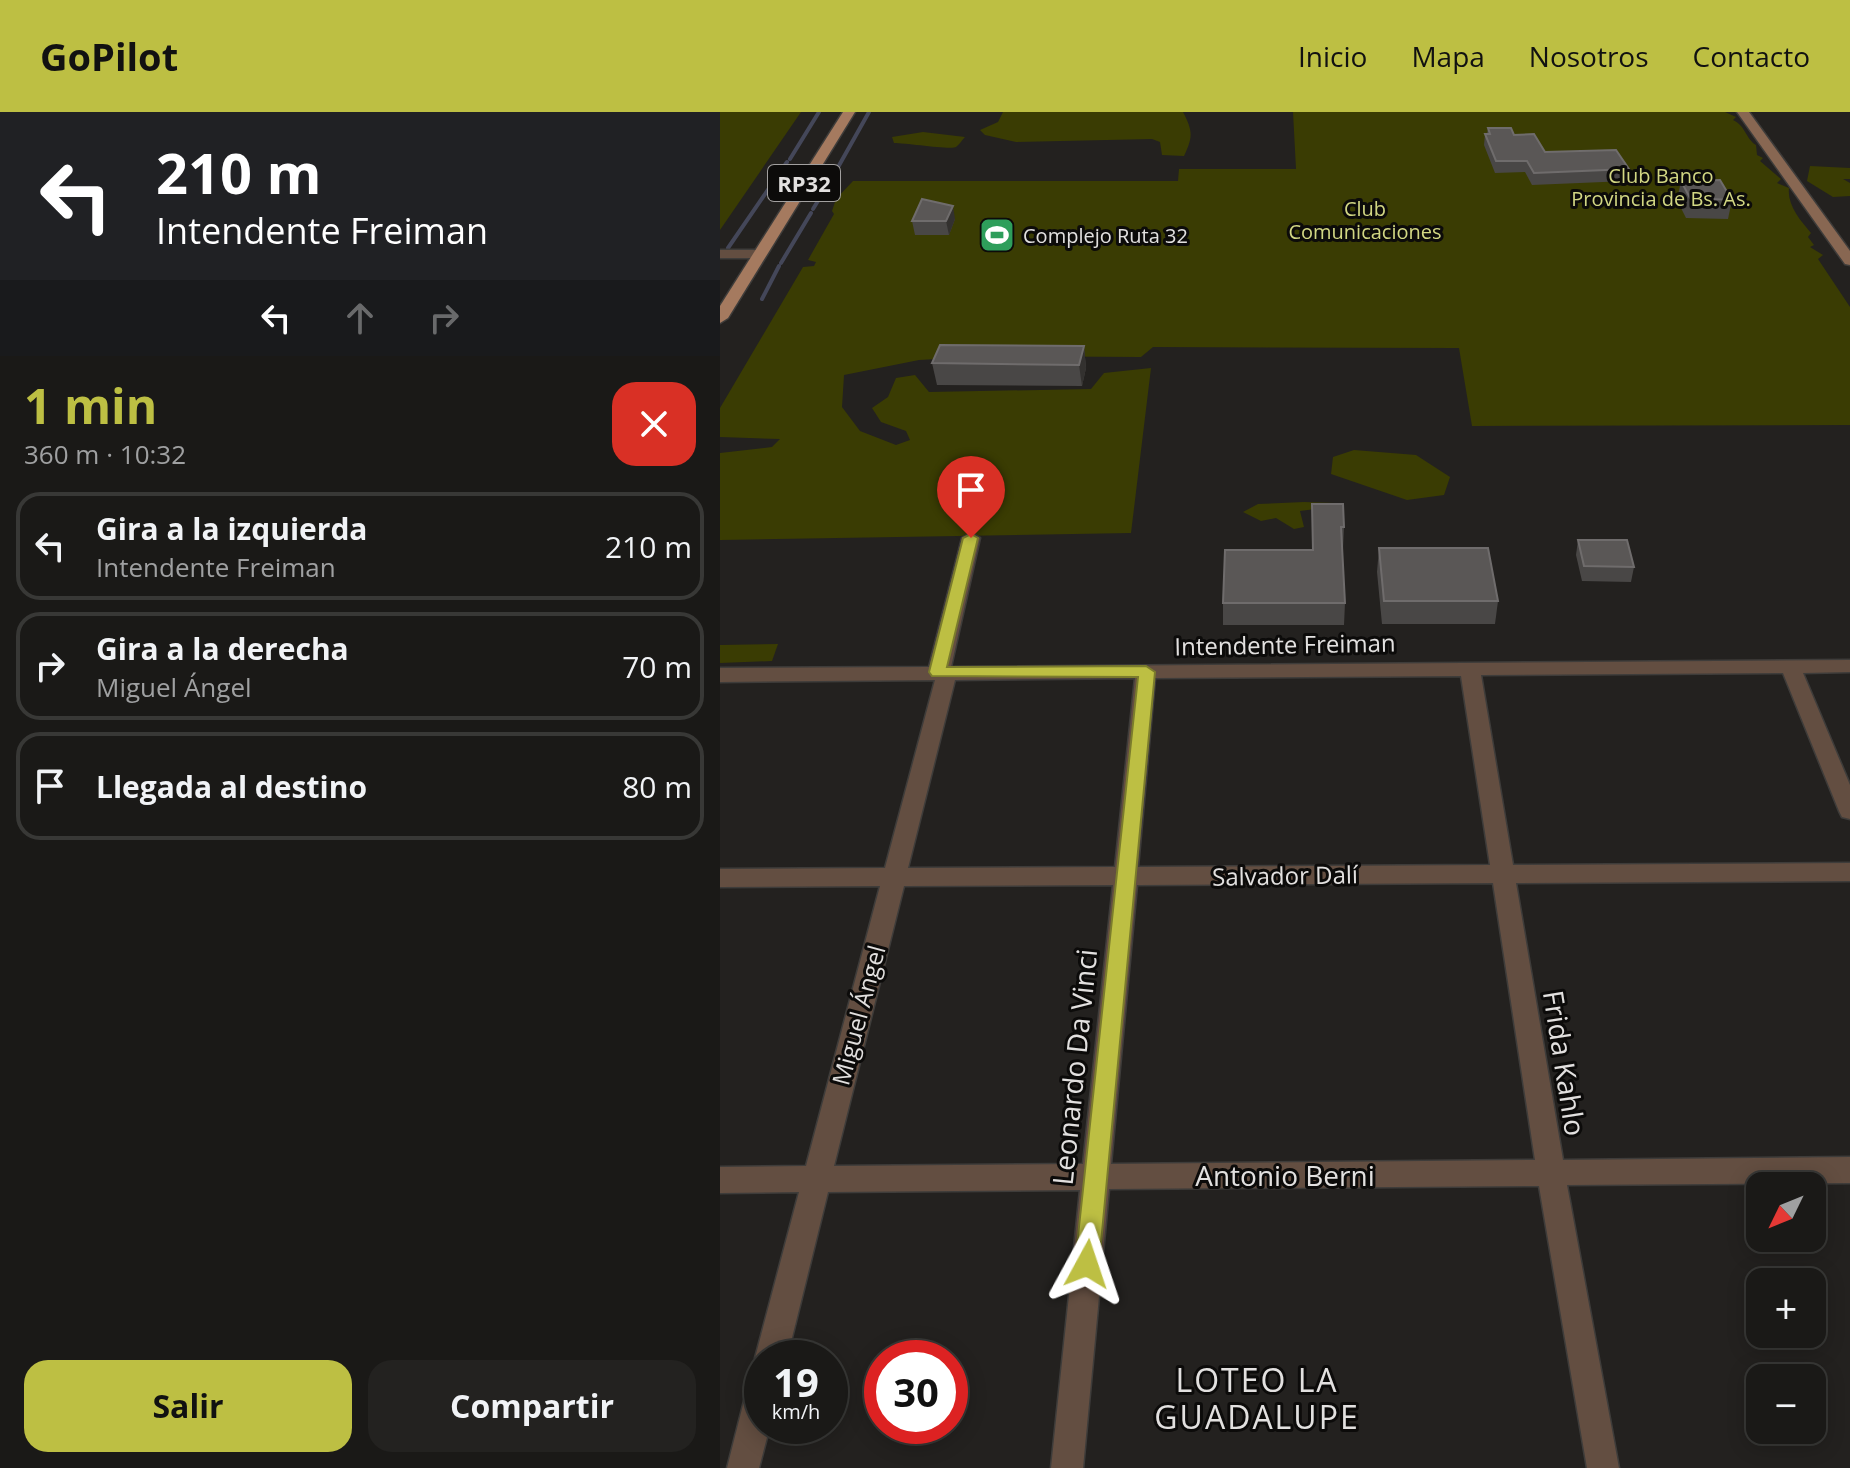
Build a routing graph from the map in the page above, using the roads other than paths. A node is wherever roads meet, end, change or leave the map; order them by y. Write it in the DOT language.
graph roads {
  1 [pos="849,112"];
  2 [pos="1743,112"];
  3 [pos="720,254"];
  4 [pos="760,254"];
  5 [pos="1850,261"];
  6 [pos="720,318"];
  7 [pos="971,538"];
  8 [pos="1790,666"];
  9 [pos="1850,666"];
  10 [pos="1470,668"];
  11 [pos="942,672"];
  12 [pos="1146,672"];
  13 [pos="720,675"];
  14 [pos="1850,811"];
  15 [pos="1501,872"];
  16 [pos="1850,872"];
  17 [pos="894,877"];
  18 [pos="1126,877"];
  19 [pos="720,878"];
  20 [pos="1850,1170"];
  21 [pos="1551,1173"];
  22 [pos="1095,1177"];
  23 [pos="815,1179"];
  24 [pos="720,1180"];
  25 [pos="775,1340"];
  26 [pos="749,1444"];
  27 [pos="743,1468"];
  28 [pos="1067,1468"];
  29 [pos="1603,1468"];
  1 -- 4 [label="main road, RP32"];
  2 -- 5 [label="main road"];
  3 -- 4 [label="street"];
  4 -- 6 [label="main road, RP32"];
  7 -- 11 [label="street, Miguel Ángel"];
  8 -- 9 [label="street, Intendente Freiman"];
  8 -- 10 [label="street, Intendente Freiman"];
  8 -- 14 [label="street"];
  10 -- 12 [label="street, Intendente Freiman"];
  10 -- 15 [label="street, Frida Kahlo"];
  11 -- 12 [label="street, Intendente Freiman"];
  11 -- 13 [label="street, Intendente Freiman"];
  11 -- 17 [label="street, Miguel Ángel"];
  12 -- 18 [label="street, Leonardo Da Vinci"];
  15 -- 16 [label="street, Salvador Dalí"];
  15 -- 18 [label="street, Salvador Dalí"];
  15 -- 21 [label="street, Frida Kahlo"];
  17 -- 18 [label="street, Salvador Dalí"];
  17 -- 19 [label="street, Salvador Dalí"];
  17 -- 23 [label="street, Miguel Ángel"];
  18 -- 22 [label="street, Leonardo Da Vinci"];
  20 -- 21 [label="street, Antonio Berni"];
  21 -- 22 [label="street, Antonio Berni"];
  21 -- 29 [label="street, Frida Kahlo"];
  22 -- 23 [label="street, Antonio Berni"];
  22 -- 28 [label="street, Leonardo Da Vinci"];
  23 -- 24 [label="street, Antonio Berni"];
  23 -- 25 [label="street, Miguel Ángel"];
  26 -- 27 [label="street"];
}
